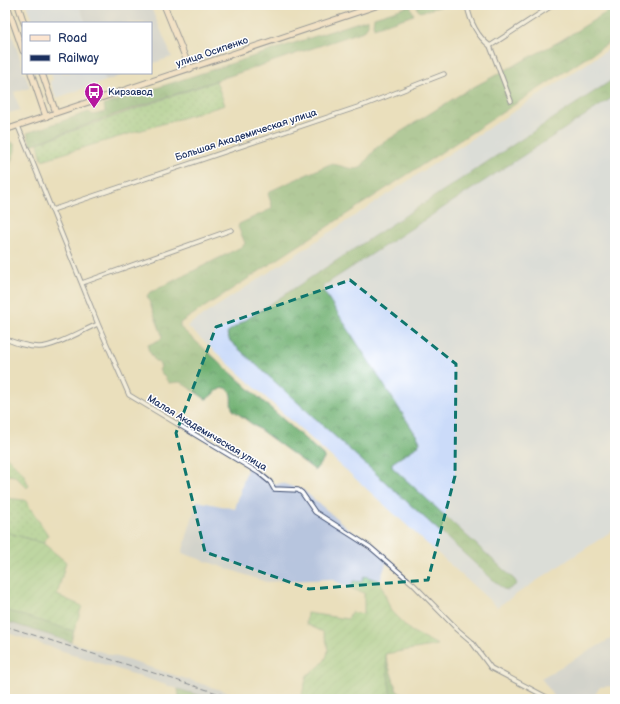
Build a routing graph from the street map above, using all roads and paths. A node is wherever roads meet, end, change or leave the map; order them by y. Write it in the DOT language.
graph roads {
  1 [pos="7,5"];
  2 [pos="18,5"];
  3 [pos="164,5"];
  4 [pos="379,5"];
  5 [pos="467,5"];
  6 [pos="553,5"];
  7 [pos="367,7"];
  8 [pos="24,22"];
  9 [pos="490,46"];
  10 [pos="22,48"];
  11 [pos="190,69"];
  12 [pos="31,74"];
  13 [pos="42,74"];
  14 [pos="444,74"];
  15 [pos="511,101"];
  16 [pos="56,113"];
  17 [pos="46,117"];
  18 [pos="18,126"];
  19 [pos="5,130"];
  20 [pos="52,210"];
  21 [pos="231,230"];
  22 [pos="82,283"];
  23 [pos="98,324"];
  24 [pos="5,339"];
  25 [pos="550,699"];
  1 -- 10 [label="main road"];
  2 -- 8 [label="main road"];
  3 -- 11 [label="main road"];
  4 -- 7 [label="main road, улица Осипенко"];
  5 -- 9 [label="street"];
  6 -- 9 [label="street"];
  7 -- 11 [label="main road, улица Осипенко"];
  9 -- 15 [label="street"];
  11 -- 16 [label="main road, улица Осипенко"];
  12 -- 17 [label="main road"];
  13 -- 16 [label="main road"];
  14 -- 20 [label="street, Большая Академическая улица"];
  16 -- 17 [label="main road, улица Осипенко"];
  17 -- 18 [label="main road, улица Осипенко"];
  18 -- 19 [label="main road, улица Осипенко"];
  18 -- 20 [label="street"];
  20 -- 22 [label="street"];
  21 -- 22 [label="street"];
  22 -- 23 [label="street"];
  23 -- 24 [label="street"];
  23 -- 25 [label="street, Малая Академическая улица"];
}
